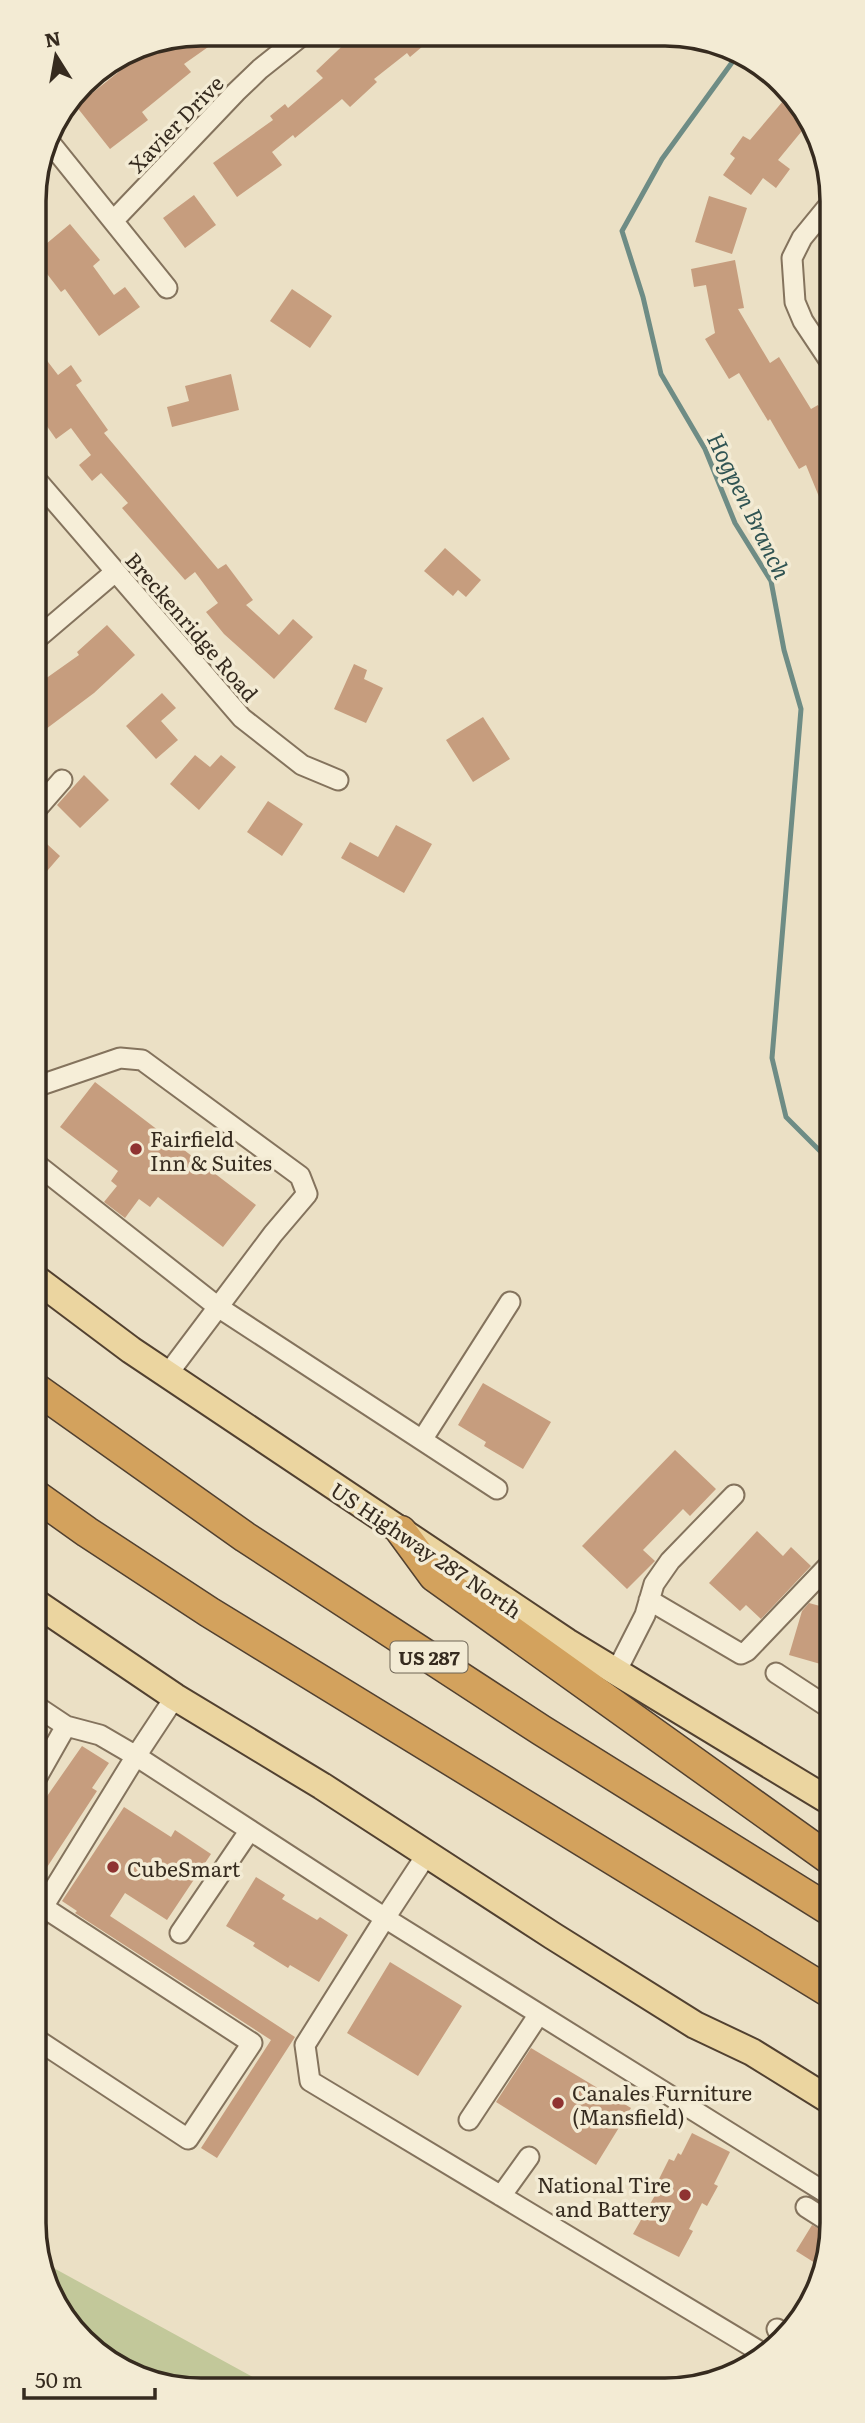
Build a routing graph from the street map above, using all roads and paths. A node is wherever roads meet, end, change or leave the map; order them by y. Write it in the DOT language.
graph roads {
  1 [pos="289,46"];
  2 [pos="55,148"];
  3 [pos="820,215"];
  4 [pos="114,220"];
  5 [pos="167,288"];
  6 [pos="820,346"];
  7 [pos="46,492"];
  8 [pos="115,572"];
  9 [pos="46,631"];
  10 [pos="62,780"];
  11 [pos="338,780"];
  12 [pos="46,798"];
  13 [pos="46,1083"];
  14 [pos="46,1172"];
  15 [pos="46,1286"];
  16 [pos="510,1302"];
  17 [pos="218,1307"];
  18 [pos="167,1375"];
  19 [pos="46,1396"];
  20 [pos="422,1440"];
  21 [pos="497,1489"];
  22 [pos="734,1495"];
  23 [pos="46,1502"];
  24 [pos="401,1531"];
  25 [pos="819,1575"];
  26 [pos="649,1600"];
  27 [pos="46,1610"];
  28 [pos="616,1672"];
  29 [pos="776,1674"];
  30 [pos="175,1698"];
  31 [pos="819,1702"];
  32 [pos="46,1713"];
  33 [pos="66,1726"];
  34 [pos="136,1756"];
  35 [pos="46,1761"];
  36 [pos="819,1795"];
  37 [pos="250,1830"];
  38 [pos="819,1852"];
  39 [pos="427,1854"];
  40 [pos="46,1905"];
  41 [pos="819,1905"];
  42 [pos="385,1918"];
  43 [pos="46,1919"];
  44 [pos="180,1933"];
  45 [pos="819,1986"];
  46 [pos="539,2014"];
  47 [pos="46,2046"];
  48 [pos="819,2094"];
  49 [pos="469,2120"];
  50 [pos="529,2157"];
  51 [pos="819,2189"];
  52 [pos="501,2196"];
  53 [pos="806,2207"];
  54 [pos="819,2215"];
  55 [pos="755,2348"];
  1 -- 4 [label="street, Xavier Drive"];
  2 -- 4 [label="street"];
  3 -- 6 [label="street"];
  4 -- 5 [label="street"];
  7 -- 8 [label="street, Breckenridge Road"];
  8 -- 9 [label="street"];
  8 -- 11 [label="street, Breckenridge Road"];
  10 -- 12 [label="street"];
  13 -- 17 [label="street"];
  14 -- 17 [label="street"];
  15 -- 18 [label="main road, US Highway 287 North"];
  16 -- 20 [label="street"];
  17 -- 18 [label="street"];
  17 -- 20 [label="street"];
  18 -- 24 [label="main road, US Highway 287 North"];
  19 -- 41 [label="highway, US 287"];
  20 -- 21 [label="street"];
  22 -- 26 [label="street"];
  23 -- 45 [label="highway"];
  24 -- 28 [label="main road, US Highway 287 North"];
  24 -- 38 [label="highway"];
  25 -- 26 [label="street"];
  26 -- 28 [label="street"];
  27 -- 30 [label="main road"];
  28 -- 36 [label="main road, US Highway 287 North"];
  29 -- 31 [label="street"];
  30 -- 34 [label="street"];
  30 -- 39 [label="main road"];
  32 -- 33 [label="street"];
  33 -- 34 [label="street"];
  33 -- 35 [label="street"];
  34 -- 37 [label="street"];
  34 -- 40 [label="street"];
  37 -- 42 [label="street"];
  37 -- 44 [label="street"];
  39 -- 42 [label="street"];
  39 -- 48 [label="main road"];
  42 -- 46 [label="street"];
  42 -- 52 [label="street"];
  43 -- 47 [label="street"];
  46 -- 49 [label="street"];
  46 -- 51 [label="street"];
  50 -- 52 [label="street"];
  52 -- 55 [label="street"];
  53 -- 54 [label="street"];
}
